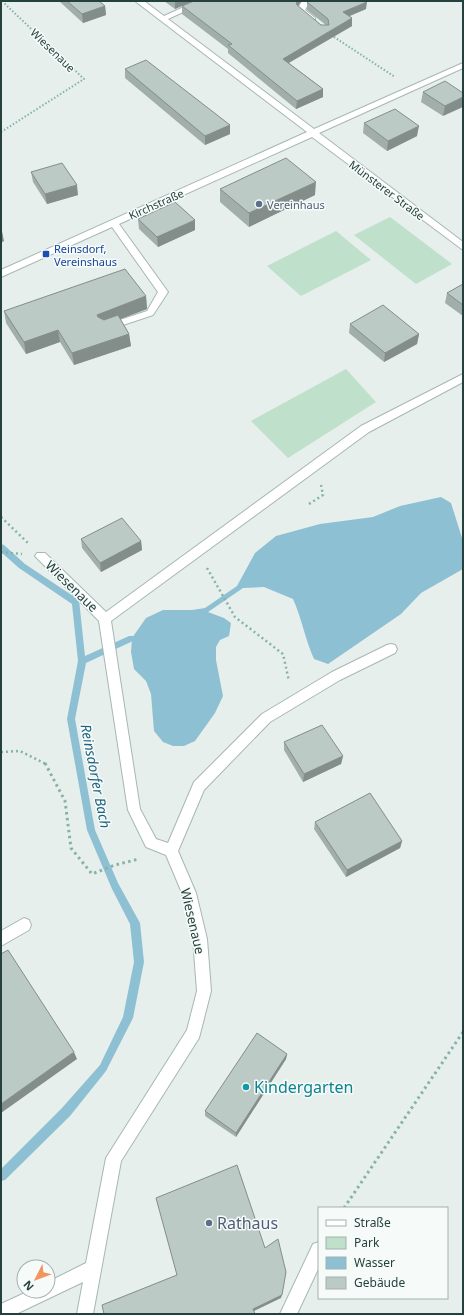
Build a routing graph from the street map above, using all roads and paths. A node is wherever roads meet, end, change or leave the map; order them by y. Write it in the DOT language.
graph roads {
  1 [pos="4,1"];
  2 [pos="139,1"];
  3 [pos="203,1"];
  4 [pos="306,1"];
  5 [pos="163,20"];
  6 [pos="324,30"];
  7 [pos="463,65"];
  8 [pos="412,88"];
  9 [pos="1,132"];
  10 [pos="311,134"];
  11 [pos="114,224"];
  12 [pos="463,247"];
  13 [pos="1,274"];
  14 [pos="105,328"];
  15 [pos="463,378"];
  16 [pos="1,517"];
  17 [pos="198,551"];
  18 [pos="1,552"];
  19 [pos="23,554"];
  20 [pos="41,556"];
  21 [pos="106,619"];
  22 [pos="391,649"];
  23 [pos="294,701"];
  24 [pos="1,752"];
  25 [pos="172,851"];
  26 [pos="115,865"];
  27 [pos="24,925"];
  28 [pos="1,939"];
  29 [pos="463,1032"];
  30 [pos="345,1207"];
  31 [pos="318,1252"];
  32 [pos="94,1268"];
  33 [pos="56,1287"];
  34 [pos="30,1299"];
  35 [pos="1,1313"];
  36 [pos="85,1314"];
  37 [pos="288,1314"];
  1 -- 9 [label="path, Wiesenaue"];
  2 -- 5 [label="street"];
  3 -- 5 [label="street"];
  4 -- 6 [label="street"];
  5 -- 10 [label="street"];
  6 -- 8 [label="path"];
  7 -- 8 [label="street, Kirchstraße"];
  8 -- 10 [label="street, Kirchstraße"];
  10 -- 11 [label="street, Kirchstraße"];
  10 -- 12 [label="street, Münsterer Straße"];
  11 -- 13 [label="street, Kirchstraße"];
  11 -- 14 [label="street"];
  15 -- 17 [label="street"];
  16 -- 20 [label="path, Wiesenaue"];
  17 -- 21 [label="street"];
  17 -- 23 [label="path"];
  18 -- 19 [label="path"];
  20 -- 21 [label="street, Wiesenaue"];
  21 -- 25 [label="street, Wiesenaue"];
  22 -- 23 [label="street"];
  23 -- 25 [label="street"];
  24 -- 26 [label="path"];
  25 -- 32 [label="street, Wiesenaue"];
  27 -- 28 [label="street"];
  29 -- 30 [label="path"];
  31 -- 37 [label="street"];
  32 -- 33 [label="street"];
  32 -- 36 [label="street, Wiesenaue"];
  34 -- 35 [label="street"];
}
